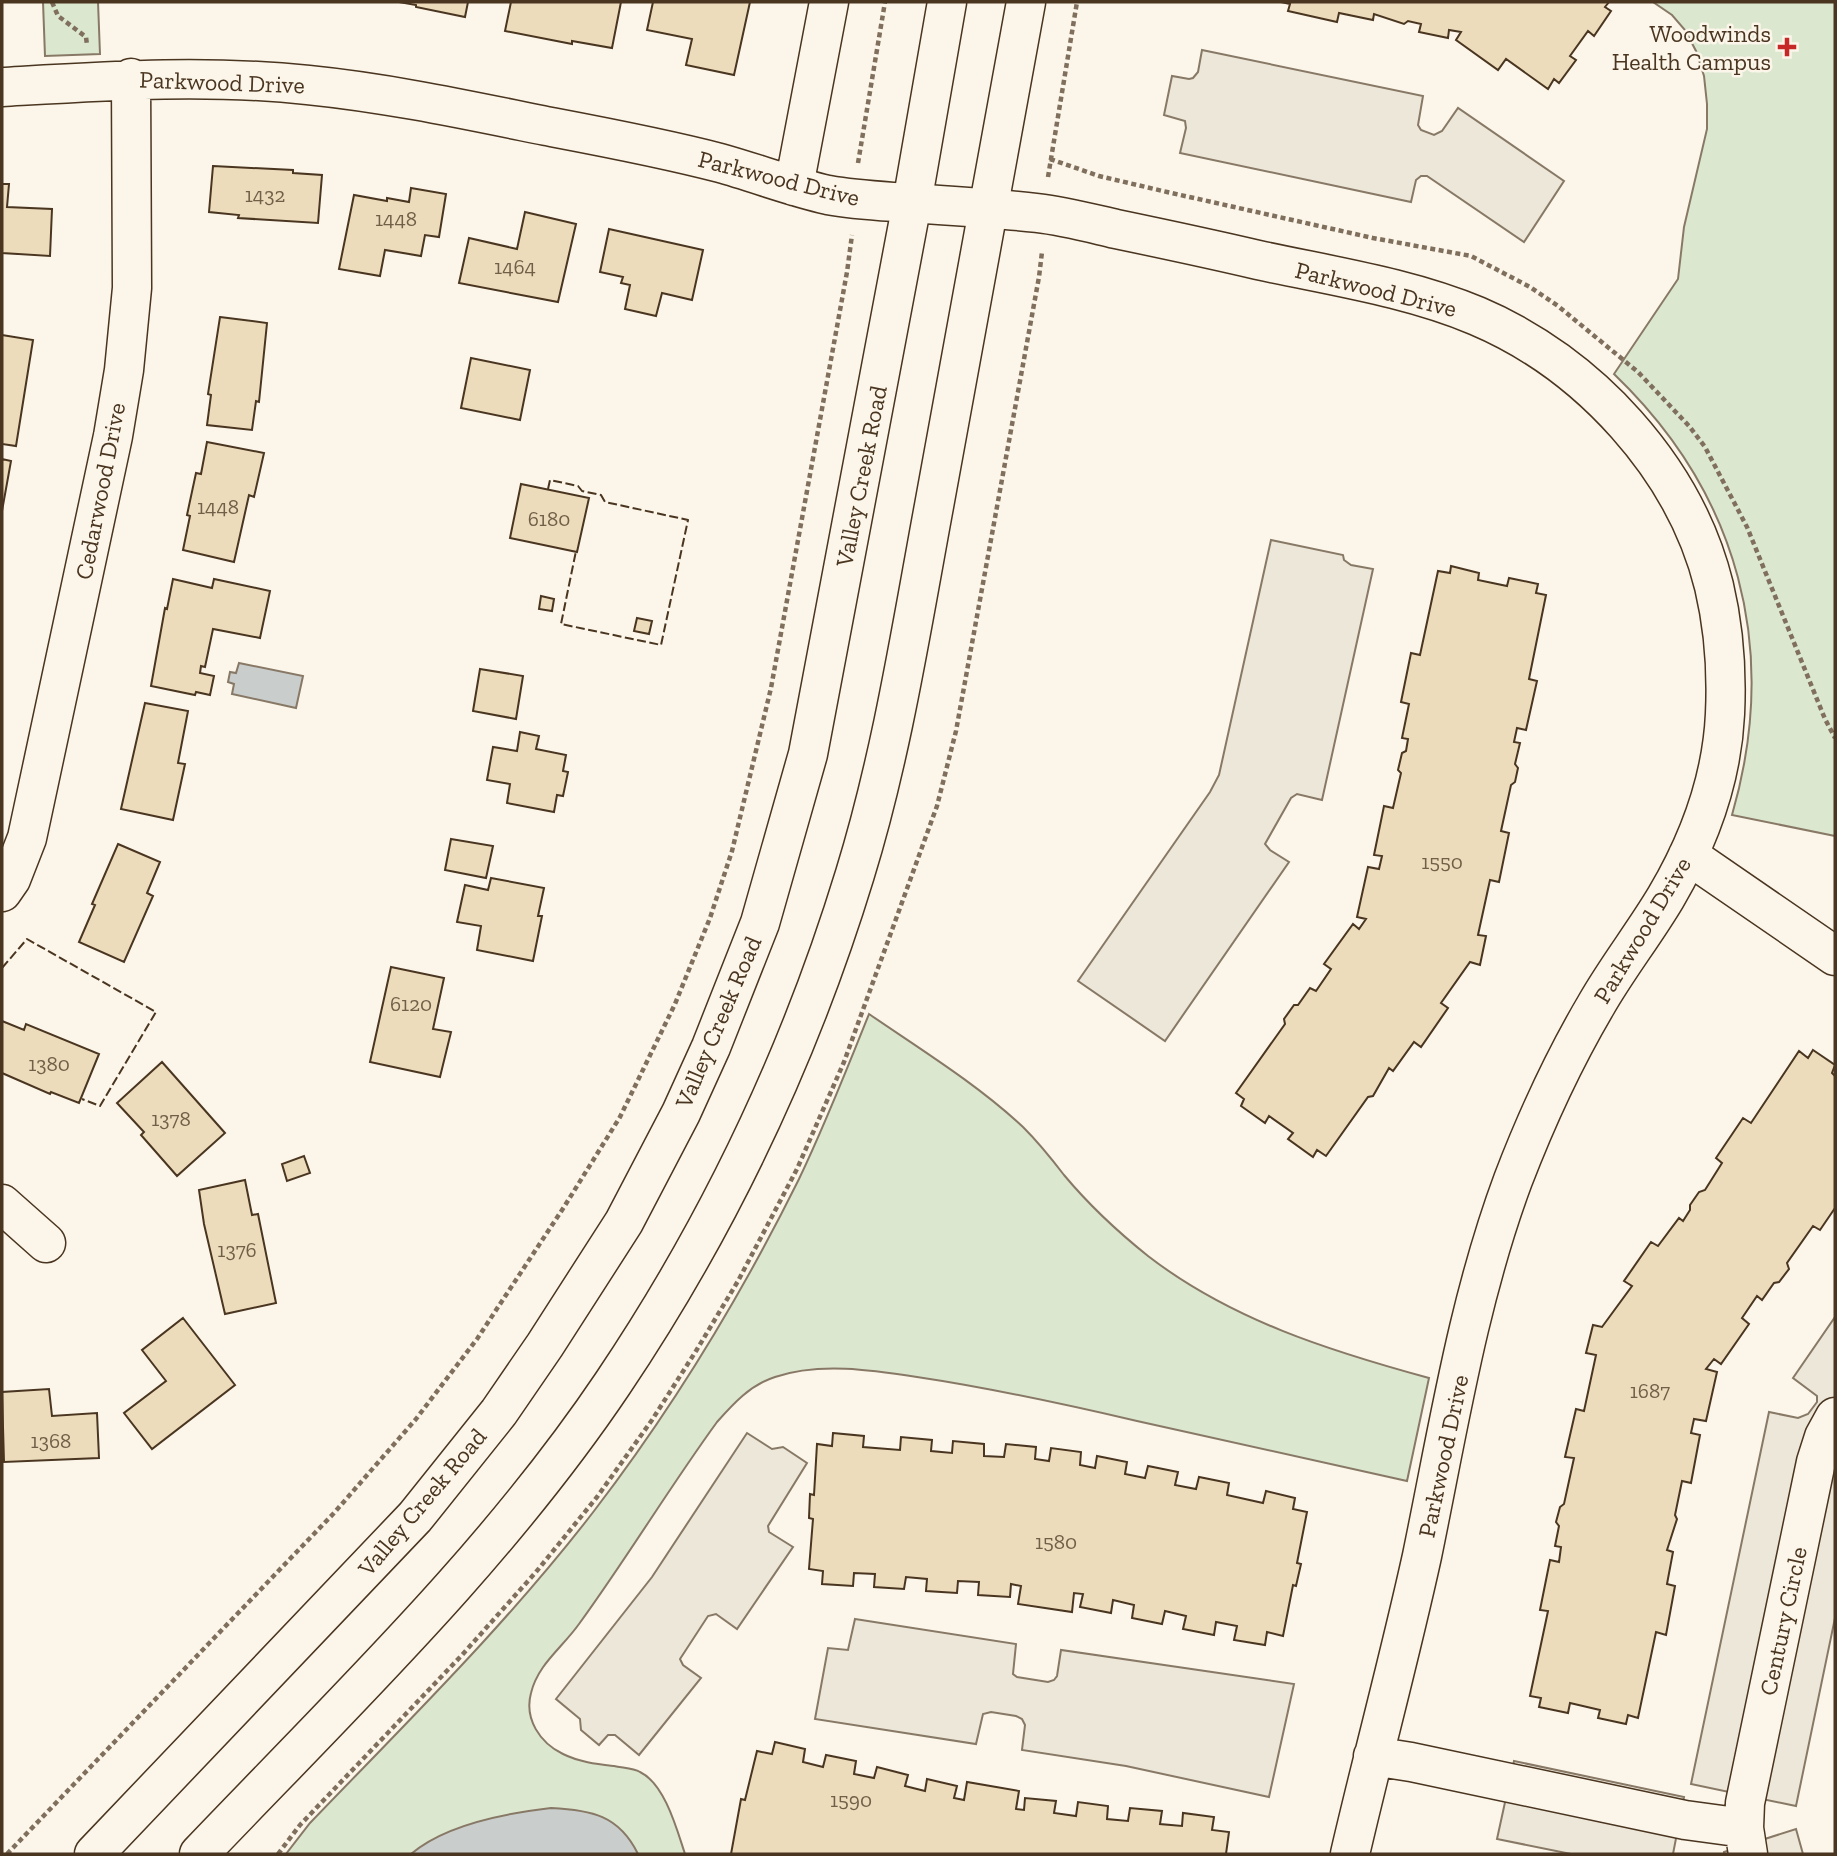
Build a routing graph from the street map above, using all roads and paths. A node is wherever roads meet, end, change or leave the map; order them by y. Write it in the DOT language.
graph roads {
  1 [pos="52,2"];
  2 [pos="829,2"];
  3 [pos="885,2"];
  4 [pos="947,2"];
  5 [pos="1026,2"];
  6 [pos="131,78"];
  7 [pos="92,82"];
  8 [pos="2,87"];
  9 [pos="794,186"];
  10 [pos="854,199"];
  11 [pos="912,203"];
  12 [pos="988,209"];
  13 [pos="1688,855"];
  14 [pos="2,892"];
  15 [pos="1835,956"];
  16 [pos="2,1204"];
  17 [pos="46,1243"];
  18 [pos="1835,1417"];
  19 [pos="1373,1756"];
  20 [pos="254,1797"];
  21 [pos="1746,1841"];
  22 [pos="7,1854"];
  23 [pos="94,1854"];
  24 [pos="199,1854"];
  25 [pos="231,1854"];
  26 [pos="1350,1854"];
  1 -- 7 [label="path"];
  2 -- 9 [label="street"];
  3 -- 10 [label="path"];
  4 -- 11 [label="street, Valley Creek Road"];
  5 -- 12 [label="street"];
  6 -- 7 [label="street, Parkwood Drive"];
  6 -- 9 [label="street, Parkwood Drive"];
  6 -- 14 [label="street, Cedarwood Drive"];
  7 -- 8 [label="street, Parkwood Drive"];
  9 -- 10 [label="street, Parkwood Drive"];
  10 -- 11 [label="street, Parkwood Drive"];
  10 -- 22 [label="path"];
  11 -- 12 [label="street, Parkwood Drive"];
  11 -- 23 [label="street, Valley Creek Road"];
  12 -- 13 [label="street, Parkwood Drive"];
  12 -- 20 [label="street"];
  13 -- 15 [label="street"];
  13 -- 19 [label="street, Parkwood Drive"];
  16 -- 17 [label="street"];
  18 -- 21 [label="street, Century Circle"];
  19 -- 21 [label="street, Century Circle"];
  19 -- 26 [label="street, Parkwood Drive"];
  20 -- 24 [label="street"];
  20 -- 25 [label="street"];
}
